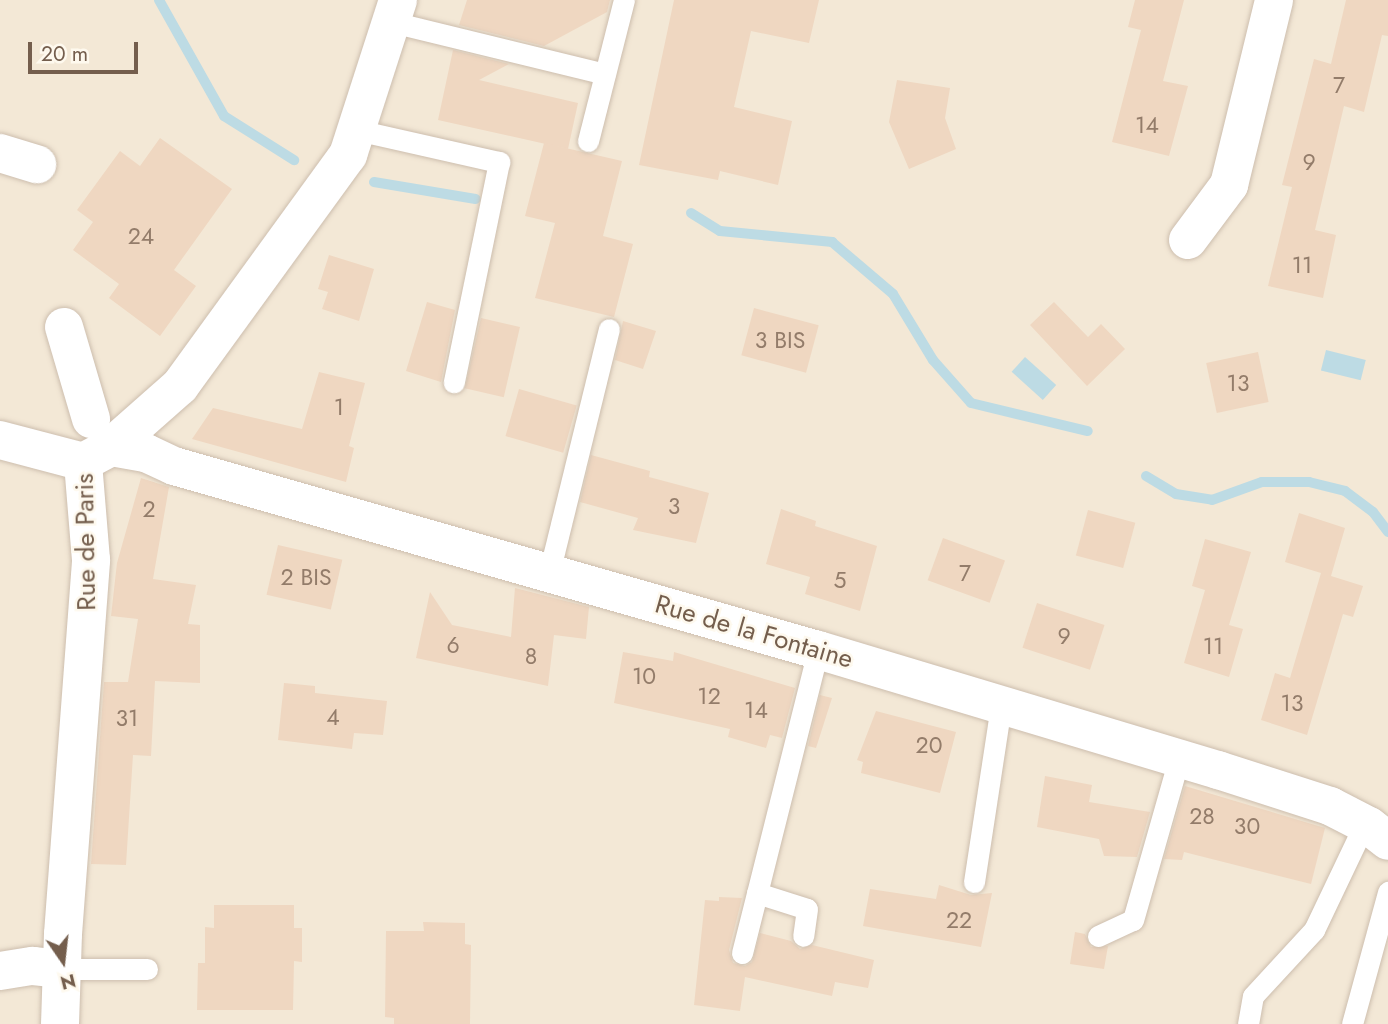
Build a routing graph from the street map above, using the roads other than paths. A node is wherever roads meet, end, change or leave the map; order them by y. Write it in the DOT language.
graph roads {
  1 [pos="624,0"];
  2 [pos="1274,0"];
  3 [pos="395,11"];
  4 [pos="605,74"];
  5 [pos="356,130"];
  6 [pos="588,141"];
  7 [pos="0,153"];
  8 [pos="37,164"];
  9 [pos="1188,240"];
  10 [pos="64,327"];
  11 [pos="609,329"];
  12 [pos="454,382"];
  13 [pos="0,440"];
  14 [pos="95,443"];
  15 [pos="549,573"];
  16 [pos="818,650"];
  17 [pos="1001,706"];
  18 [pos="1179,759"];
  19 [pos="1377,832"];
  20 [pos="974,882"];
  21 [pos="757,892"];
  22 [pos="1388,892"];
  23 [pos="803,936"];
  24 [pos="1098,936"];
  25 [pos="742,953"];
  26 [pos="61,969"];
  27 [pos="147,969"];
  28 [pos="0,971"];
  29 [pos="60,1024"];
  30 [pos="1248,1024"];
  31 [pos="1352,1024"];
  1 -- 4 [label="lane"];
  2 -- 9 [label="street"];
  3 -- 4 [label="lane"];
  3 -- 5 [label="street, Rue de Paris"];
  4 -- 6 [label="lane"];
  5 -- 12 [label="lane"];
  5 -- 14 [label="street, Rue de Paris"];
  7 -- 8 [label="street"];
  10 -- 14 [label="street"];
  11 -- 15 [label="lane"];
  13 -- 14 [label="street, Rue de la Fontaine"];
  14 -- 15 [label="street, Rue de la Fontaine"];
  14 -- 26 [label="street, Rue de Paris"];
  15 -- 16 [label="street, Rue de la Fontaine"];
  16 -- 17 [label="street, Rue de la Fontaine"];
  16 -- 21 [label="lane"];
  17 -- 18 [label="street, Rue de la Fontaine"];
  17 -- 20 [label="lane"];
  18 -- 19 [label="street, Rue de la Fontaine"];
  18 -- 24 [label="lane"];
  19 -- 30 [label="lane"];
  21 -- 23 [label="lane"];
  21 -- 25 [label="lane"];
  22 -- 31 [label="lane"];
  26 -- 27 [label="lane"];
  26 -- 28 [label="street"];
  26 -- 29 [label="street, Rue de Paris"];
}
